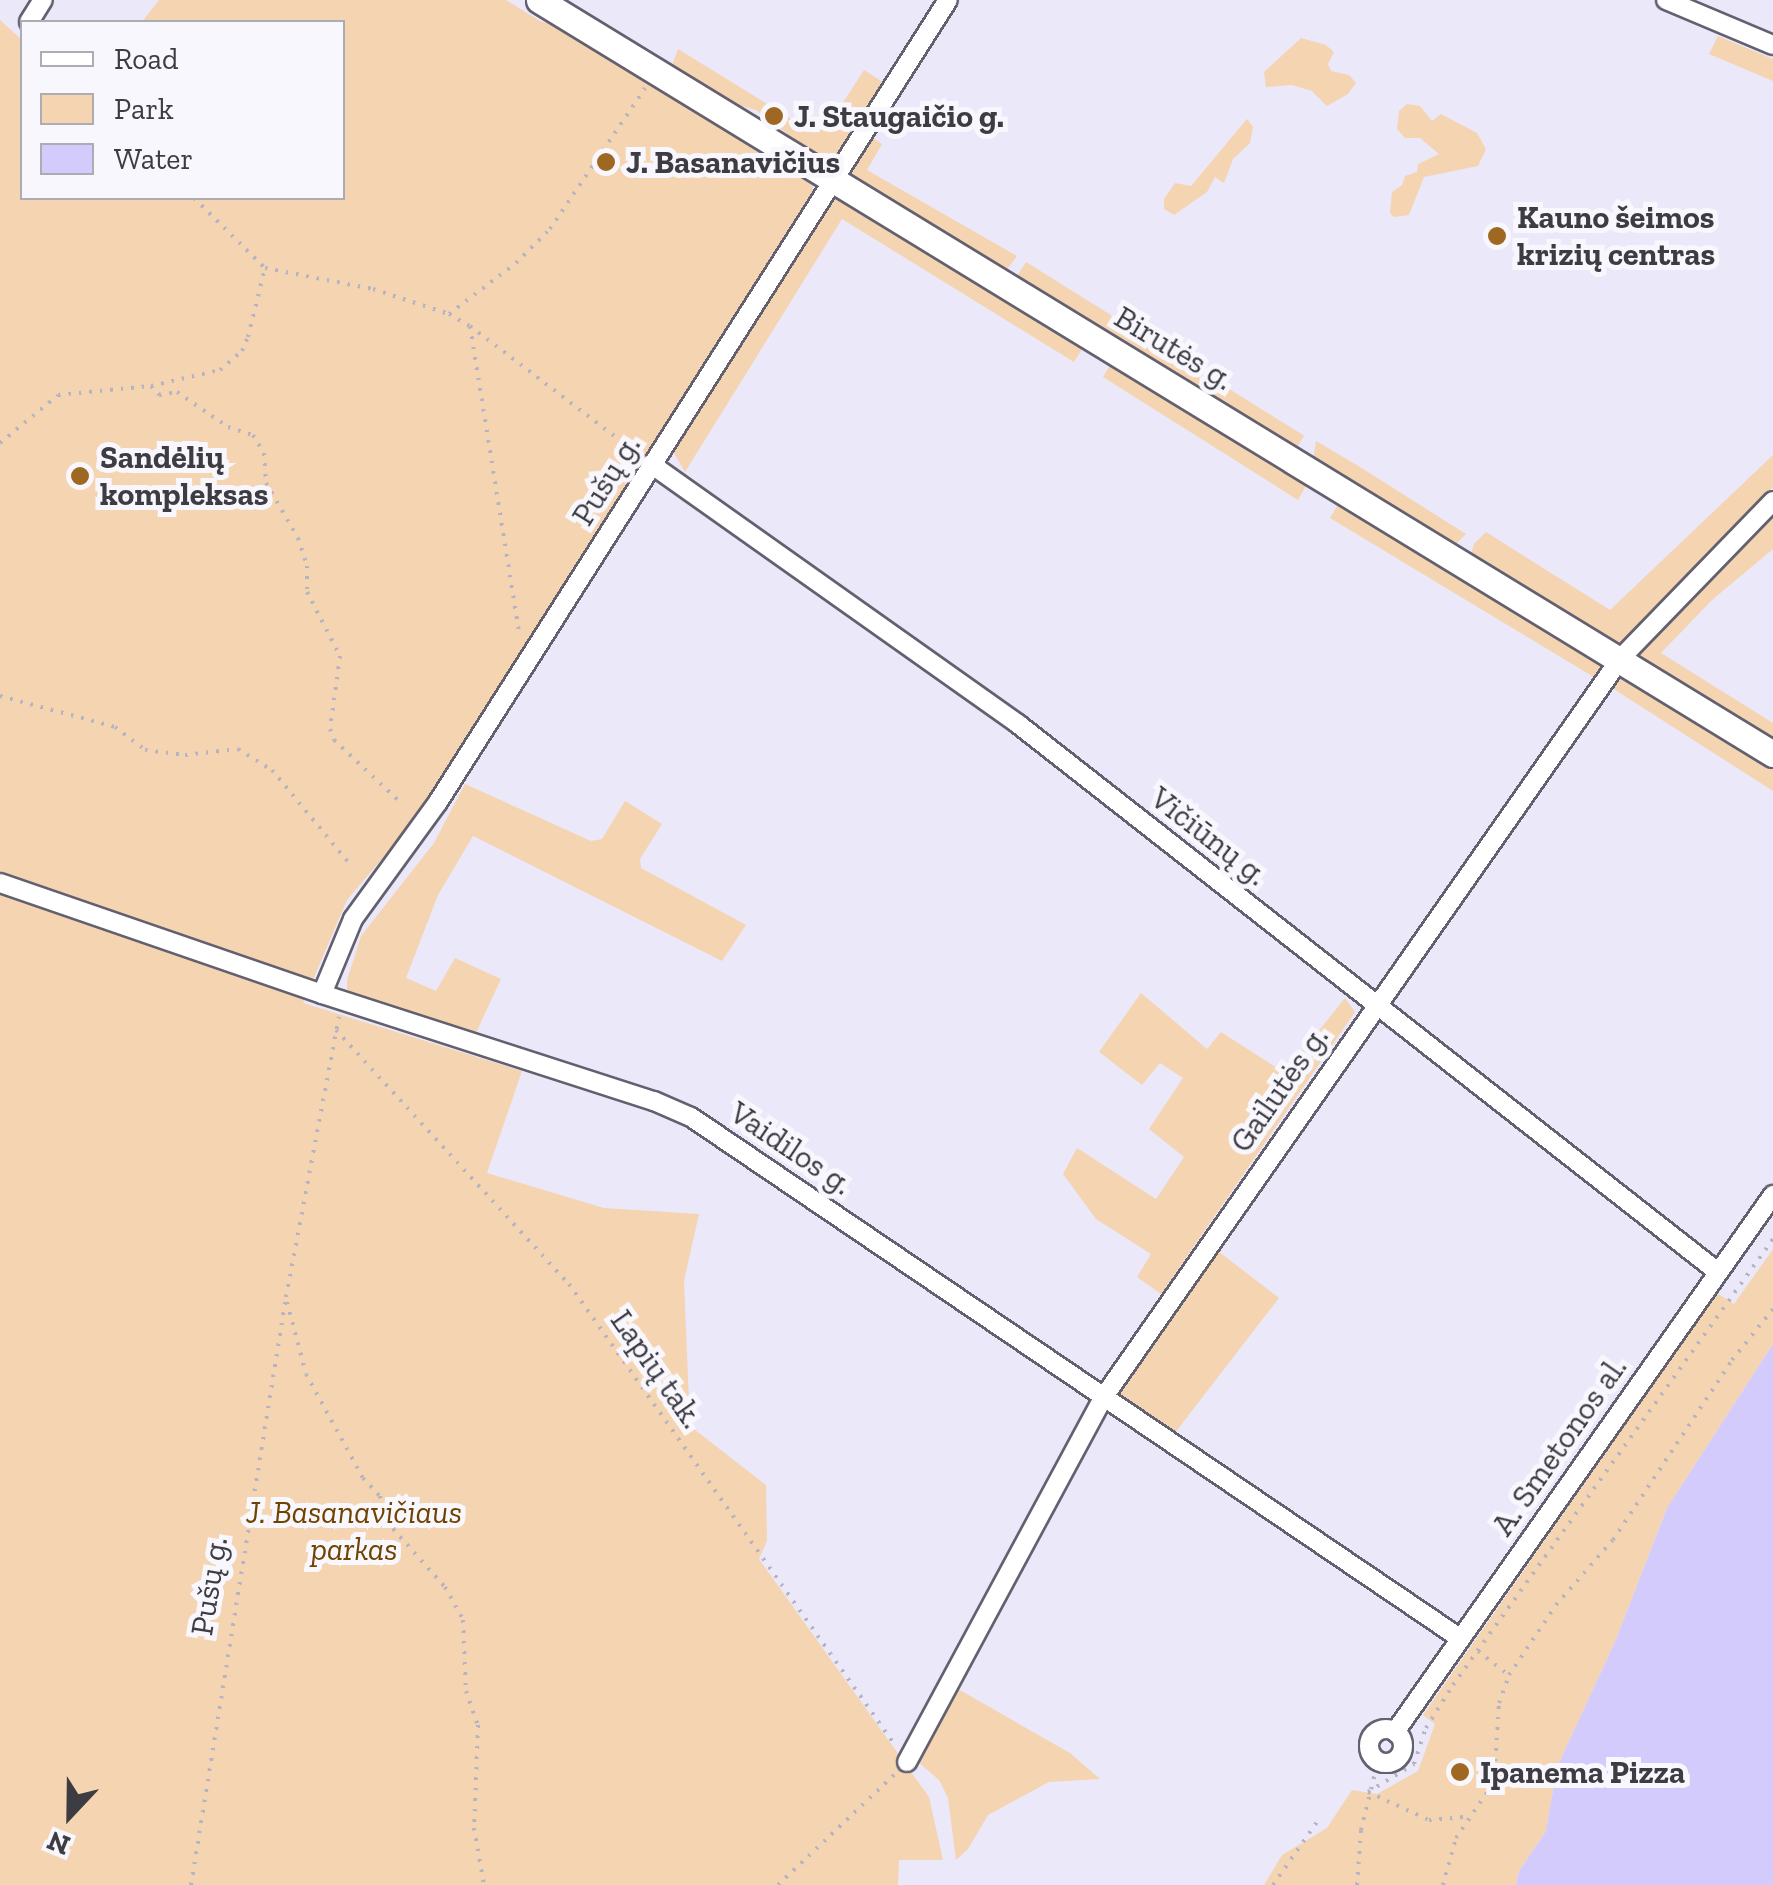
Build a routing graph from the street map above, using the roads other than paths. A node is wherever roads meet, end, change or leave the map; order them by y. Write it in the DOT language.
graph roads {
  1 [pos="540,0"];
  2 [pos="948,0"];
  3 [pos="1666,0"];
  4 [pos="1773,46"];
  5 [pos="833,179"];
  6 [pos="651,464"];
  7 [pos="1773,501"];
  8 [pos="1620,659"];
  9 [pos="1773,754"];
  10 [pos="0,883"];
  11 [pos="322,994"];
  12 [pos="1375,1004"];
  13 [pos="1773,1195"];
  14 [pos="1718,1272"];
  15 [pos="1103,1398"];
  16 [pos="1461,1639"];
  17 [pos="907,1762"];
  18 [pos="1378,1762"];
  1 -- 5 [label="street, Birutės g."];
  2 -- 5 [label="street, Pušų g."];
  3 -- 4 [label="street"];
  5 -- 6 [label="street, Pušų g."];
  5 -- 8 [label="street, Birutės g."];
  6 -- 11 [label="street, Pušų g."];
  6 -- 12 [label="street, Vičiūnų g."];
  7 -- 8 [label="street, Gailutės g."];
  8 -- 9 [label="street, Birutės g."];
  8 -- 12 [label="street, Gailutės g."];
  10 -- 11 [label="street, Vaidilos g."];
  11 -- 15 [label="street, Vaidilos g."];
  12 -- 14 [label="street, Vičiūnų g."];
  12 -- 15 [label="street, Gailutės g."];
  13 -- 14 [label="street, A. Smetonos al."];
  14 -- 16 [label="street, A. Smetonos al."];
  15 -- 16 [label="street, Vaidilos g."];
  15 -- 17 [label="street, Gailutės g."];
  16 -- 18 [label="street, A. Smetonos al."];
}
